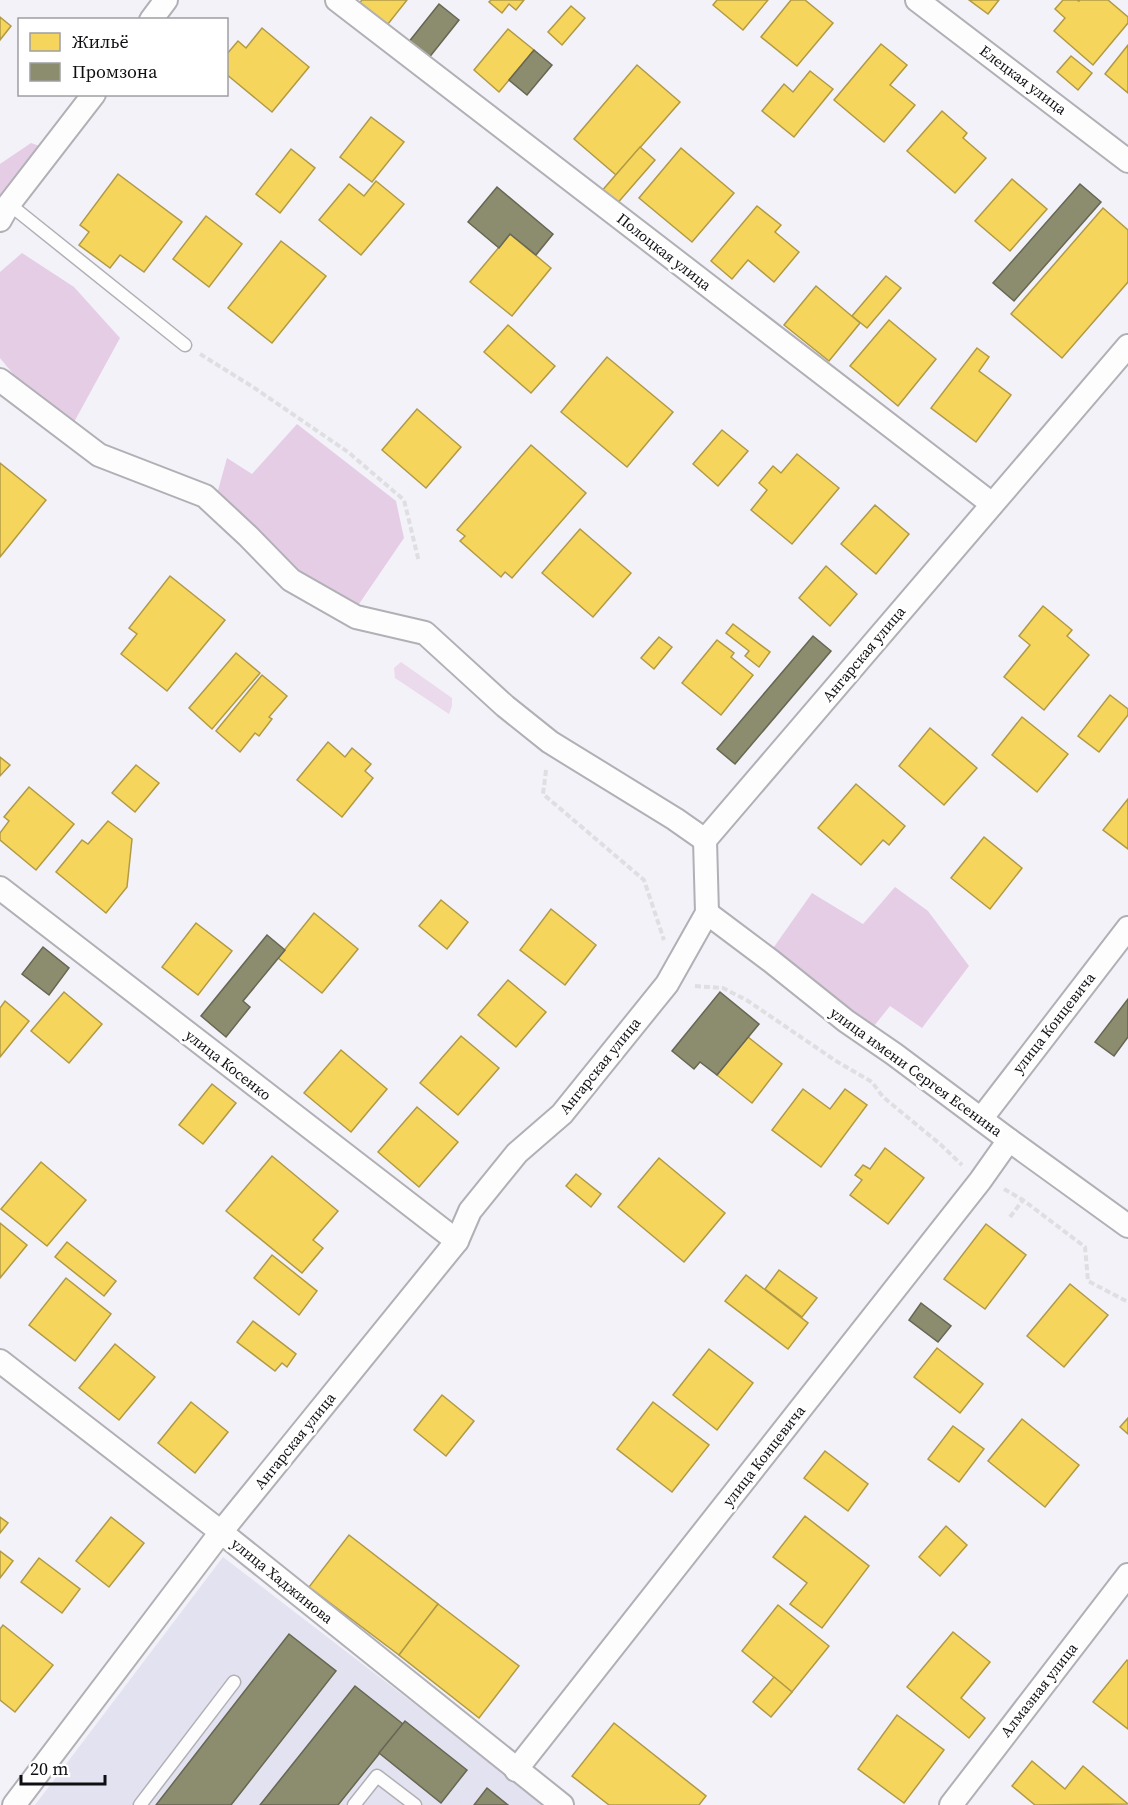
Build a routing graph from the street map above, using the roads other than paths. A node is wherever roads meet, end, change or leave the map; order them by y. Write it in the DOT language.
graph roads {
  1 [pos="166,0"];
  2 [pos="337,0"];
  3 [pos="917,0"];
  4 [pos="153,18"];
  5 [pos="92,96"];
  6 [pos="1128,161"];
  7 [pos="5,212"];
  8 [pos="185,345"];
  9 [pos="1128,346"];
  10 [pos="0,380"];
  11 [pos="992,504"];
  12 [pos="705,840"];
  13 [pos="0,888"];
  14 [pos="707,913"];
  15 [pos="1128,928"];
  16 [pos="981,1119"];
  17 [pos="1009,1140"];
  18 [pos="1128,1226"];
  19 [pos="457,1241"];
  20 [pos="0,1361"];
  21 [pos="221,1532"];
  22 [pos="1128,1575"];
  23 [pos="234,1682"];
  24 [pos="516,1770"];
  25 [pos="14,1805"];
  26 [pos="140,1805"];
  27 [pos="354,1805"];
  28 [pos="415,1805"];
  29 [pos="562,1805"];
  30 [pos="951,1805"];
  1 -- 4 [label="street"];
  2 -- 11 [label="street, Полоцкая улица"];
  3 -- 6 [label="street, Елецкая улица"];
  5 -- 7 [label="street"];
  7 -- 8 [label="lane"];
  9 -- 11 [label="street, Ангарская улица"];
  10 -- 12 [label="street"];
  11 -- 12 [label="street, Ангарская улица"];
  12 -- 14 [label="street"];
  13 -- 19 [label="street, улица Косенко"];
  14 -- 16 [label="street, улица имени Сергея Есенина"];
  14 -- 19 [label="street, Ангарская улица"];
  15 -- 16 [label="street, улица Концевича"];
  16 -- 17 [label="street, улица имени Сергея Есенина"];
  17 -- 18 [label="street, улица имени Сергея Есенина"];
  17 -- 24 [label="street, улица Концевича"];
  19 -- 21 [label="street, Ангарская улица"];
  20 -- 21 [label="street, улица Хаджинова"];
  21 -- 24 [label="street, улица Хаджинова"];
  21 -- 25 [label="street, Ангарская улица"];
  22 -- 30 [label="street, Алмазная улица"];
  23 -- 26 [label="lane"];
  24 -- 29 [label="street, улица Хаджинова"];
  27 -- 28 [label="lane"];
}
